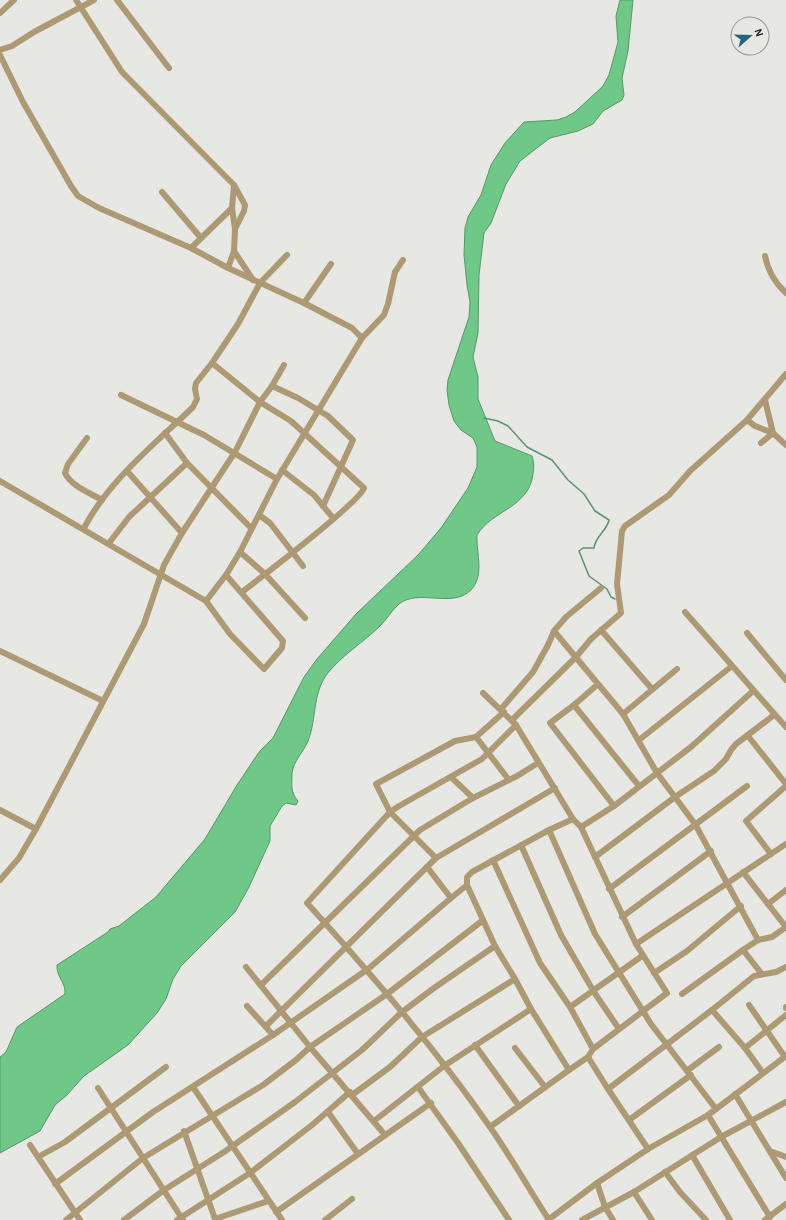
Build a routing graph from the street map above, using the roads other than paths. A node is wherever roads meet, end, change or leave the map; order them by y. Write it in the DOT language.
graph roads {
  1 [pos="14,0"];
  2 [pos="76,0"];
  3 [pos="94,0"];
  4 [pos="117,0"];
  5 [pos="81,5"];
  6 [pos="0,13"];
  7 [pos="0,50"];
  8 [pos="0,55"];
  9 [pos="169,68"];
  10 [pos="234,185"];
  11 [pos="162,192"];
  12 [pos="232,208"];
  13 [pos="235,228"];
  14 [pos="201,238"];
  15 [pos="191,248"];
  16 [pos="234,251"];
  17 [pos="287,255"];
  18 [pos="765,256"];
  19 [pos="403,260"];
  20 [pos="331,264"];
  21 [pos="228,268"];
  22 [pos="254,280"];
  23 [pos="260,284"];
  24 [pos="786,293"];
  25 [pos="304,303"];
  26 [pos="362,338"];
  27 [pos="212,363"];
  28 [pos="284,365"];
  29 [pos="786,374"];
  30 [pos="272,386"];
  31 [pos="121,396"];
  32 [pos="765,400"];
  33 [pos="260,402"];
  34 [pos="318,410"];
  35 [pos="747,420"];
  36 [pos="177,423"];
  37 [pos="165,433"];
  38 [pos="305,433"];
  39 [pos="773,433"];
  40 [pos="87,438"];
  41 [pos="761,443"];
  42 [pos="786,444"];
  43 [pos="235,452"];
  44 [pos="187,463"];
  45 [pos="342,466"];
  46 [pos="282,470"];
  47 [pos="127,471"];
  48 [pos="277,479"];
  49 [pos="0,481"];
  50 [pos="211,488"];
  51 [pos="150,497"];
  52 [pos="102,500"];
  53 [pos="323,506"];
  54 [pos="259,515"];
  55 [pos="333,518"];
  56 [pos="84,528"];
  57 [pos="251,528"];
  58 [pos="182,533"];
  59 [pos="109,543"];
  60 [pos="293,551"];
  61 [pos="240,552"];
  62 [pos="303,566"];
  63 [pos="265,574"];
  64 [pos="161,575"];
  65 [pos="226,575"];
  66 [pos="601,588"];
  67 [pos="242,592"];
  68 [pos="206,601"];
  69 [pos="685,612"];
  70 [pos="304,618"];
  71 [pos="601,630"];
  72 [pos="554,632"];
  73 [pos="747,633"];
  74 [pos="0,651"];
  75 [pos="576,658"];
  76 [pos="732,666"];
  77 [pos="677,669"];
  78 [pos="786,680"];
  79 [pos="597,685"];
  80 [pos="652,689"];
  81 [pos="753,691"];
  82 [pos="484,693"];
  83 [pos="103,701"];
  84 [pos="574,706"];
  85 [pos="503,710"];
  86 [pos="623,714"];
  87 [pos="774,715"];
  88 [pos="514,723"];
  89 [pos="786,727"];
  90 [pos="748,736"];
  91 [pos="476,737"];
  92 [pos="639,740"];
  93 [pos="487,752"];
  94 [pos="538,763"];
  95 [pos="657,773"];
  96 [pos="451,777"];
  97 [pos="509,780"];
  98 [pos="786,785"];
  99 [pos="639,786"];
  100 [pos="747,786"];
  101 [pos="555,788"];
  102 [pos="675,797"];
  103 [pos="473,798"];
  104 [pos="614,806"];
  105 [pos="0,810"];
  106 [pos="390,812"];
  107 [pos="573,819"];
  108 [pos="695,824"];
  109 [pos="581,827"];
  110 [pos="36,829"];
  111 [pos="549,830"];
  112 [pos="414,836"];
  113 [pos="786,844"];
  114 [pos="521,845"];
  115 [pos="711,851"];
  116 [pos="771,854"];
  117 [pos="595,857"];
  118 [pos="436,858"];
  119 [pos="493,860"];
  120 [pos="427,867"];
  121 [pos="743,872"];
  122 [pos="0,880"];
  123 [pos="728,882"];
  124 [pos="467,885"];
  125 [pos="609,889"];
  126 [pos="786,890"];
  127 [pos="451,898"];
  128 [pos="768,904"];
  129 [pos="741,906"];
  130 [pos="622,917"];
  131 [pos="482,921"];
  132 [pos="325,923"];
  133 [pos="786,927"];
  134 [pos="758,940"];
  135 [pos="636,944"];
  136 [pos="495,946"];
  137 [pos="347,947"];
  138 [pos="743,950"];
  139 [pos="642,956"];
  140 [pos="246,967"];
  141 [pos="786,967"];
  142 [pos="368,969"];
  143 [pos="620,972"];
  144 [pos="654,973"];
  145 [pos="761,973"];
  146 [pos="515,979"];
  147 [pos="261,985"];
  148 [pos="594,992"];
  149 [pos="387,994"];
  150 [pos="682,994"];
  151 [pos="749,1005"];
  152 [pos="247,1006"];
  153 [pos="570,1007"];
  154 [pos="531,1009"];
  155 [pos="643,1010"];
  156 [pos="712,1010"];
  157 [pos="281,1011"];
  158 [pos="402,1012"];
  159 [pos="786,1015"];
  160 [pos="290,1022"];
  161 [pos="266,1026"];
  162 [pos="619,1029"];
  163 [pos="767,1030"];
  164 [pos="273,1035"];
  165 [pos="422,1037"];
  166 [pos="475,1045"];
  167 [pos="667,1045"];
  168 [pos="310,1047"];
  169 [pos="719,1047"];
  170 [pos="515,1048"];
  171 [pos="745,1048"];
  172 [pos="593,1049"];
  173 [pos="588,1057"];
  174 [pos="786,1057"];
  175 [pos="444,1066"];
  176 [pos="166,1067"];
  177 [pos="569,1070"];
  178 [pos="689,1072"];
  179 [pos="332,1073"];
  180 [pos="763,1073"];
  181 [pos="194,1087"];
  182 [pos="418,1087"];
  183 [pos="545,1087"];
  184 [pos="98,1088"];
  185 [pos="608,1090"];
  186 [pos="351,1094"];
  187 [pos="735,1094"];
  188 [pos="786,1102"];
  189 [pos="431,1103"];
  190 [pos="519,1106"];
  191 [pos="111,1108"];
  192 [pos="716,1109"];
  193 [pos="328,1112"];
  194 [pos="212,1115"];
  195 [pos="708,1115"];
  196 [pos="629,1120"];
  197 [pos="374,1121"];
  198 [pos="753,1121"];
  199 [pos="490,1127"];
  200 [pos="126,1132"];
  201 [pos="184,1132"];
  202 [pos="384,1135"];
  203 [pos="721,1137"];
  204 [pos="30,1144"];
  205 [pos="232,1145"];
  206 [pos="648,1149"];
  207 [pos="770,1151"];
  208 [pos="358,1154"];
  209 [pos="692,1155"];
  210 [pos="38,1157"];
  211 [pos="143,1158"];
  212 [pos="786,1158"];
  213 [pos="198,1168"];
  214 [pos="665,1172"];
  215 [pos="250,1173"];
  216 [pos="786,1178"];
  217 [pos="597,1183"];
  218 [pos="55,1184"];
  219 [pos="164,1190"];
  220 [pos="634,1192"];
  221 [pos="209,1199"];
  222 [pos="352,1199"];
  223 [pos="268,1201"];
  224 [pos="786,1204"];
  225 [pos="605,1207"];
  226 [pos="74,1212"];
  227 [pos="276,1212"];
  228 [pos="767,1218"];
  229 [pos="180,1219"];
  230 [pos="66,1220"];
  231 [pos="80,1220"];
  232 [pos="124,1220"];
  233 [pos="282,1220"];
  234 [pos="325,1220"];
  235 [pos="509,1220"];
  236 [pos="548,1220"];
  237 [pos="582,1220"];
  238 [pos="613,1220"];
  239 [pos="652,1220"];
  240 [pos="706,1220"];
  241 [pos="730,1220"];
  1 -- 6 [label="street"];
  2 -- 5 [label="street"];
  3 -- 5 [label="street"];
  4 -- 9 [label="street"];
  5 -- 7 [label="street"];
  5 -- 10 [label="street"];
  8 -- 15 [label="street"];
  10 -- 12 [label="street"];
  10 -- 13 [label="street"];
  11 -- 14 [label="street"];
  12 -- 13 [label="street"];
  12 -- 14 [label="street"];
  13 -- 16 [label="street"];
  14 -- 15 [label="street"];
  15 -- 21 [label="street"];
  16 -- 21 [label="street"];
  16 -- 22 [label="street"];
  17 -- 23 [label="street"];
  18 -- 24 [label="street"];
  19 -- 26 [label="street"];
  20 -- 25 [label="street"];
  21 -- 22 [label="street"];
  22 -- 23 [label="street"];
  23 -- 25 [label="street"];
  23 -- 27 [label="street"];
  25 -- 26 [label="street"];
  26 -- 34 [label="street"];
  27 -- 33 [label="street"];
  27 -- 36 [label="street"];
  28 -- 30 [label="street"];
  29 -- 32 [label="street"];
  30 -- 33 [label="street"];
  30 -- 34 [label="street"];
  31 -- 36 [label="street"];
  32 -- 35 [label="street"];
  32 -- 39 [label="street"];
  33 -- 38 [label="street"];
  33 -- 43 [label="street"];
  34 -- 38 [label="street"];
  34 -- 45 [label="street"];
  35 -- 39 [label="street"];
  35 -- 71 [label="street"];
  36 -- 37 [label="street"];
  36 -- 43 [label="street"];
  37 -- 44 [label="street"];
  37 -- 47 [label="street"];
  38 -- 45 [label="street"];
  38 -- 46 [label="street"];
  39 -- 41 [label="street"];
  39 -- 42 [label="street"];
  40 -- 52 [label="street"];
  43 -- 48 [label="street"];
  43 -- 50 [label="street"];
  44 -- 50 [label="street"];
  44 -- 51 [label="street"];
  45 -- 53 [label="street"];
  45 -- 55 [label="street"];
  46 -- 48 [label="street"];
  46 -- 53 [label="street"];
  47 -- 51 [label="street"];
  47 -- 52 [label="street"];
  48 -- 54 [label="street"];
  49 -- 56 [label="street"];
  50 -- 57 [label="street"];
  50 -- 58 [label="street"];
  51 -- 58 [label="street"];
  51 -- 59 [label="street"];
  52 -- 56 [label="street"];
  53 -- 55 [label="street"];
  54 -- 57 [label="street"];
  54 -- 60 [label="street"];
  55 -- 60 [label="street"];
  56 -- 59 [label="street"];
  57 -- 61 [label="street"];
  58 -- 64 [label="street"];
  59 -- 64 [label="street"];
  60 -- 62 [label="street"];
  60 -- 63 [label="street"];
  61 -- 63 [label="street"];
  61 -- 65 [label="street"];
  63 -- 67 [label="street"];
  63 -- 70 [label="street"];
  64 -- 68 [label="street"];
  64 -- 83 [label="street"];
  65 -- 67 [label="street"];
  65 -- 68 [label="street"];
  66 -- 72 [label="street"];
  67 -- 68 [label="street"];
  69 -- 76 [label="street"];
  71 -- 75 [label="street"];
  71 -- 80 [label="street"];
  72 -- 75 [label="street"];
  72 -- 85 [label="street"];
  73 -- 78 [label="street"];
  74 -- 83 [label="street"];
  75 -- 79 [label="street"];
  75 -- 88 [label="street"];
  76 -- 81 [label="street"];
  76 -- 92 [label="street"];
  77 -- 80 [label="street"];
  79 -- 84 [label="street"];
  79 -- 86 [label="street"];
  80 -- 86 [label="street"];
  81 -- 87 [label="street"];
  81 -- 95 [label="street"];
  82 -- 85 [label="street"];
  83 -- 110 [label="street"];
  84 -- 99 [label="street"];
  84 -- 104 [label="street"];
  85 -- 88 [label="street"];
  85 -- 91 [label="street"];
  86 -- 92 [label="street"];
  87 -- 89 [label="street"];
  87 -- 90 [label="street"];
  88 -- 93 [label="street"];
  88 -- 94 [label="street"];
  90 -- 98 [label="street"];
  90 -- 102 [label="street"];
  91 -- 93 [label="street"];
  91 -- 106 [label="street"];
  92 -- 95 [label="street"];
  93 -- 96 [label="street"];
  93 -- 97 [label="street"];
  94 -- 97 [label="street"];
  94 -- 101 [label="street"];
  95 -- 99 [label="street"];
  95 -- 102 [label="street"];
  96 -- 103 [label="street"];
  96 -- 106 [label="street"];
  97 -- 103 [label="street"];
  98 -- 116 [label="street"];
  99 -- 104 [label="street"];
  100 -- 108 [label="street"];
  101 -- 107 [label="street"];
  101 -- 118 [label="street"];
  102 -- 108 [label="street"];
  102 -- 117 [label="street"];
  103 -- 112 [label="street"];
  104 -- 109 [label="street"];
  105 -- 110 [label="street"];
  106 -- 112 [label="street"];
  106 -- 132 [label="street"];
  107 -- 109 [label="street"];
  107 -- 111 [label="street"];
  108 -- 115 [label="street"];
  108 -- 125 [label="street"];
  109 -- 117 [label="street"];
  110 -- 122 [label="street"];
  111 -- 114 [label="street"];
  111 -- 143 [label="street"];
  112 -- 118 [label="street"];
  112 -- 132 [label="street"];
  113 -- 116 [label="street"];
  114 -- 119 [label="street"];
  114 -- 148 [label="street"];
  115 -- 123 [label="street"];
  115 -- 130 [label="street"];
  116 -- 121 [label="street"];
  117 -- 125 [label="street"];
  118 -- 120 [label="street"];
  119 -- 124 [label="street"];
  119 -- 153 [label="street"];
  120 -- 127 [label="street"];
  120 -- 137 [label="street"];
  121 -- 123 [label="street"];
  121 -- 128 [label="street"];
  123 -- 129 [label="street"];
  123 -- 135 [label="street"];
  124 -- 127 [label="street"];
  124 -- 131 [label="street"];
  125 -- 130 [label="street"];
  126 -- 128 [label="street"];
  127 -- 142 [label="street"];
  128 -- 133 [label="street"];
  129 -- 134 [label="street"];
  129 -- 144 [label="street"];
  130 -- 135 [label="street"];
  131 -- 136 [label="street"];
  131 -- 149 [label="street"];
  132 -- 137 [label="street"];
  132 -- 147 [label="street"];
  133 -- 134 [label="street"];
  134 -- 138 [label="street"];
  135 -- 139 [label="street"];
  136 -- 146 [label="street"];
  136 -- 158 [label="street"];
  137 -- 142 [label="street"];
  137 -- 157 [label="street"];
  138 -- 145 [label="street"];
  138 -- 150 [label="street"];
  139 -- 143 [label="street"];
  139 -- 144 [label="street"];
  140 -- 147 [label="street"];
  141 -- 145 [label="street"];
  142 -- 149 [label="street"];
  142 -- 160 [label="street"];
  143 -- 148 [label="street"];
  143 -- 155 [label="street"];
  144 -- 155 [label="street"];
  145 -- 156 [label="street"];
  146 -- 154 [label="street"];
  146 -- 165 [label="street"];
  147 -- 157 [label="street"];
  148 -- 153 [label="street"];
  148 -- 162 [label="street"];
  149 -- 158 [label="street"];
  149 -- 168 [label="street"];
  151 -- 163 [label="street"];
  152 -- 161 [label="street"];
  153 -- 172 [label="street"];
  154 -- 166 [label="street"];
  154 -- 177 [label="street"];
  155 -- 162 [label="street"];
  155 -- 167 [label="street"];
  156 -- 167 [label="street"];
  156 -- 171 [label="street"];
  157 -- 160 [label="street"];
  157 -- 161 [label="street"];
  158 -- 165 [label="street"];
  158 -- 179 [label="street"];
  159 -- 163 [label="street"];
  160 -- 164 [label="street"];
  160 -- 168 [label="street"];
  161 -- 164 [label="street"];
  162 -- 172 [label="street"];
  163 -- 171 [label="street"];
  163 -- 174 [label="street"];
  164 -- 181 [label="street"];
  165 -- 175 [label="street"];
  165 -- 186 [label="street"];
  166 -- 175 [label="street"];
  166 -- 190 [label="street"];
  167 -- 178 [label="street"];
  167 -- 185 [label="street"];
  168 -- 179 [label="street"];
  168 -- 194 [label="street"];
  169 -- 178 [label="street"];
  170 -- 183 [label="street"];
  171 -- 180 [label="street"];
  172 -- 173 [label="street"];
  173 -- 177 [label="street"];
  173 -- 185 [label="street"];
  174 -- 180 [label="street"];
  175 -- 182 [label="street"];
  175 -- 199 [label="street"];
  176 -- 191 [label="street"];
  177 -- 183 [label="street"];
  178 -- 192 [label="street"];
  178 -- 196 [label="street"];
  179 -- 186 [label="street"];
  179 -- 205 [label="street"];
  180 -- 187 [label="street"];
  181 -- 194 [label="street"];
  181 -- 200 [label="street"];
  182 -- 189 [label="street"];
  182 -- 197 [label="street"];
  183 -- 190 [label="street"];
  184 -- 191 [label="street"];
  185 -- 196 [label="street"];
  186 -- 193 [label="street"];
  186 -- 197 [label="street"];
  187 -- 192 [label="street"];
  187 -- 198 [label="street"];
  188 -- 198 [label="street"];
  189 -- 202 [label="street"];
  189 -- 235 [label="street"];
  190 -- 199 [label="street"];
  191 -- 200 [label="street"];
  191 -- 210 [label="street"];
  192 -- 195 [label="street"];
  193 -- 208 [label="street"];
  193 -- 215 [label="street"];
  194 -- 201 [label="street"];
  194 -- 205 [label="street"];
  195 -- 203 [label="street"];
  195 -- 206 [label="street"];
  196 -- 206 [label="street"];
  197 -- 202 [label="street"];
  198 -- 203 [label="street"];
  198 -- 207 [label="street"];
  199 -- 236 [label="street"];
  200 -- 211 [label="street"];
  200 -- 218 [label="street"];
  201 -- 211 [label="street"];
  201 -- 213 [label="street"];
  202 -- 208 [label="street"];
  203 -- 209 [label="street"];
  203 -- 228 [label="street"];
  204 -- 210 [label="street"];
  205 -- 213 [label="street"];
  205 -- 215 [label="street"];
  206 -- 217 [label="street"];
  207 -- 212 [label="street"];
  207 -- 216 [label="street"];
  208 -- 227 [label="street"];
  209 -- 214 [label="street"];
  209 -- 241 [label="street"];
  210 -- 218 [label="street"];
  211 -- 219 [label="street"];
  211 -- 226 [label="street"];
  213 -- 219 [label="street"];
  213 -- 221 [label="street"];
  214 -- 220 [label="street"];
  214 -- 240 [label="street"];
  215 -- 221 [label="street"];
  215 -- 223 [label="street"];
  217 -- 225 [label="street"];
  217 -- 236 [label="street"];
  218 -- 226 [label="street"];
  219 -- 229 [label="street"];
  219 -- 232 [label="street"];
  220 -- 225 [label="street"];
  220 -- 239 [label="street"];
  221 -- 223 [label="street"];
  221 -- 229 [label="street"];
  222 -- 234 [label="street"];
  223 -- 227 [label="street"];
  224 -- 228 [label="street"];
  225 -- 237 [label="street"];
  225 -- 238 [label="street"];
  226 -- 230 [label="street"];
  226 -- 231 [label="street"];
  227 -- 233 [label="street"];
}
